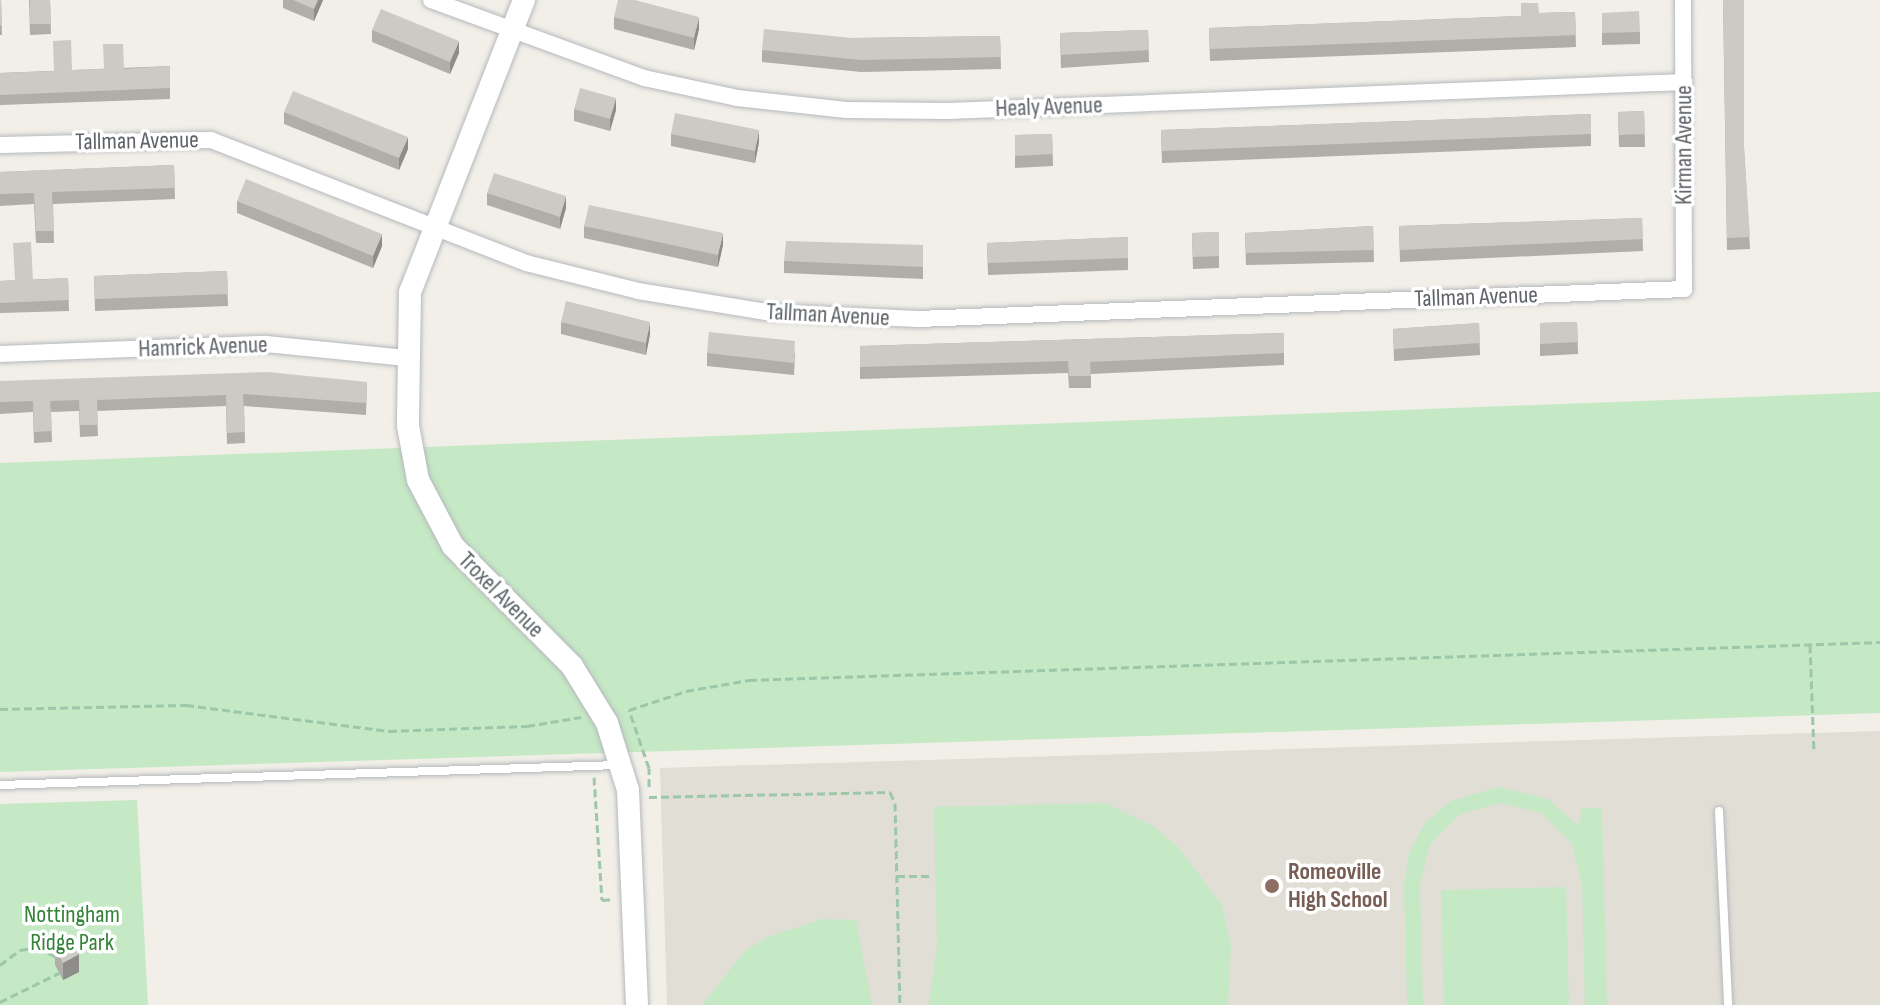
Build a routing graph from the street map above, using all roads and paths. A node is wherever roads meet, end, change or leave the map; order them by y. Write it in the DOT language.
graph roads {
  1 [pos="431,0"];
  2 [pos="524,0"];
  3 [pos="1683,0"];
  4 [pos="510,33"];
  5 [pos="1684,82"];
  6 [pos="0,145"];
  7 [pos="433,226"];
  8 [pos="1684,289"];
  9 [pos="0,354"];
  10 [pos="406,358"];
  11 [pos="1880,642"];
  12 [pos="1810,645"];
  13 [pos="0,709"];
  14 [pos="587,725"];
  15 [pos="1814,752"];
  16 [pos="594,765"];
  17 [pos="623,765"];
  18 [pos="0,785"];
  19 [pos="649,797"];
  20 [pos="1719,811"];
  21 [pos="649,812"];
  22 [pos="897,876"];
  23 [pos="931,876"];
  24 [pos="631,899"];
  25 [pos="61,962"];
  26 [pos="0,965"];
  27 [pos="59,973"];
  28 [pos="0,1002"];
  29 [pos="637,1005"];
  30 [pos="900,1005"];
  31 [pos="1728,1005"];
  1 -- 4 [label="street, Healy Avenue"];
  2 -- 4 [label="street, Troxel Avenue"];
  3 -- 5 [label="street, Kirman Avenue"];
  4 -- 5 [label="street, Healy Avenue"];
  4 -- 7 [label="street, Troxel Avenue"];
  5 -- 8 [label="street, Kirman Avenue"];
  6 -- 7 [label="street, Tallman Avenue"];
  7 -- 8 [label="street, Tallman Avenue"];
  7 -- 10 [label="street, Troxel Avenue"];
  9 -- 10 [label="street, Hamrick Avenue"];
  10 -- 17 [label="street, Troxel Avenue"];
  11 -- 12 [label="path"];
  12 -- 15 [label="path"];
  12 -- 19 [label="path"];
  13 -- 14 [label="path"];
  16 -- 17 [label="lane"];
  16 -- 18 [label="lane"];
  16 -- 24 [label="path"];
  17 -- 24 [label="street, Troxel Avenue"];
  19 -- 21 [label="path"];
  19 -- 22 [label="path"];
  20 -- 31 [label="lane"];
  22 -- 23 [label="path"];
  22 -- 30 [label="path"];
  24 -- 29 [label="street, Troxel Avenue"];
  25 -- 26 [label="path"];
  27 -- 28 [label="path"];
}
